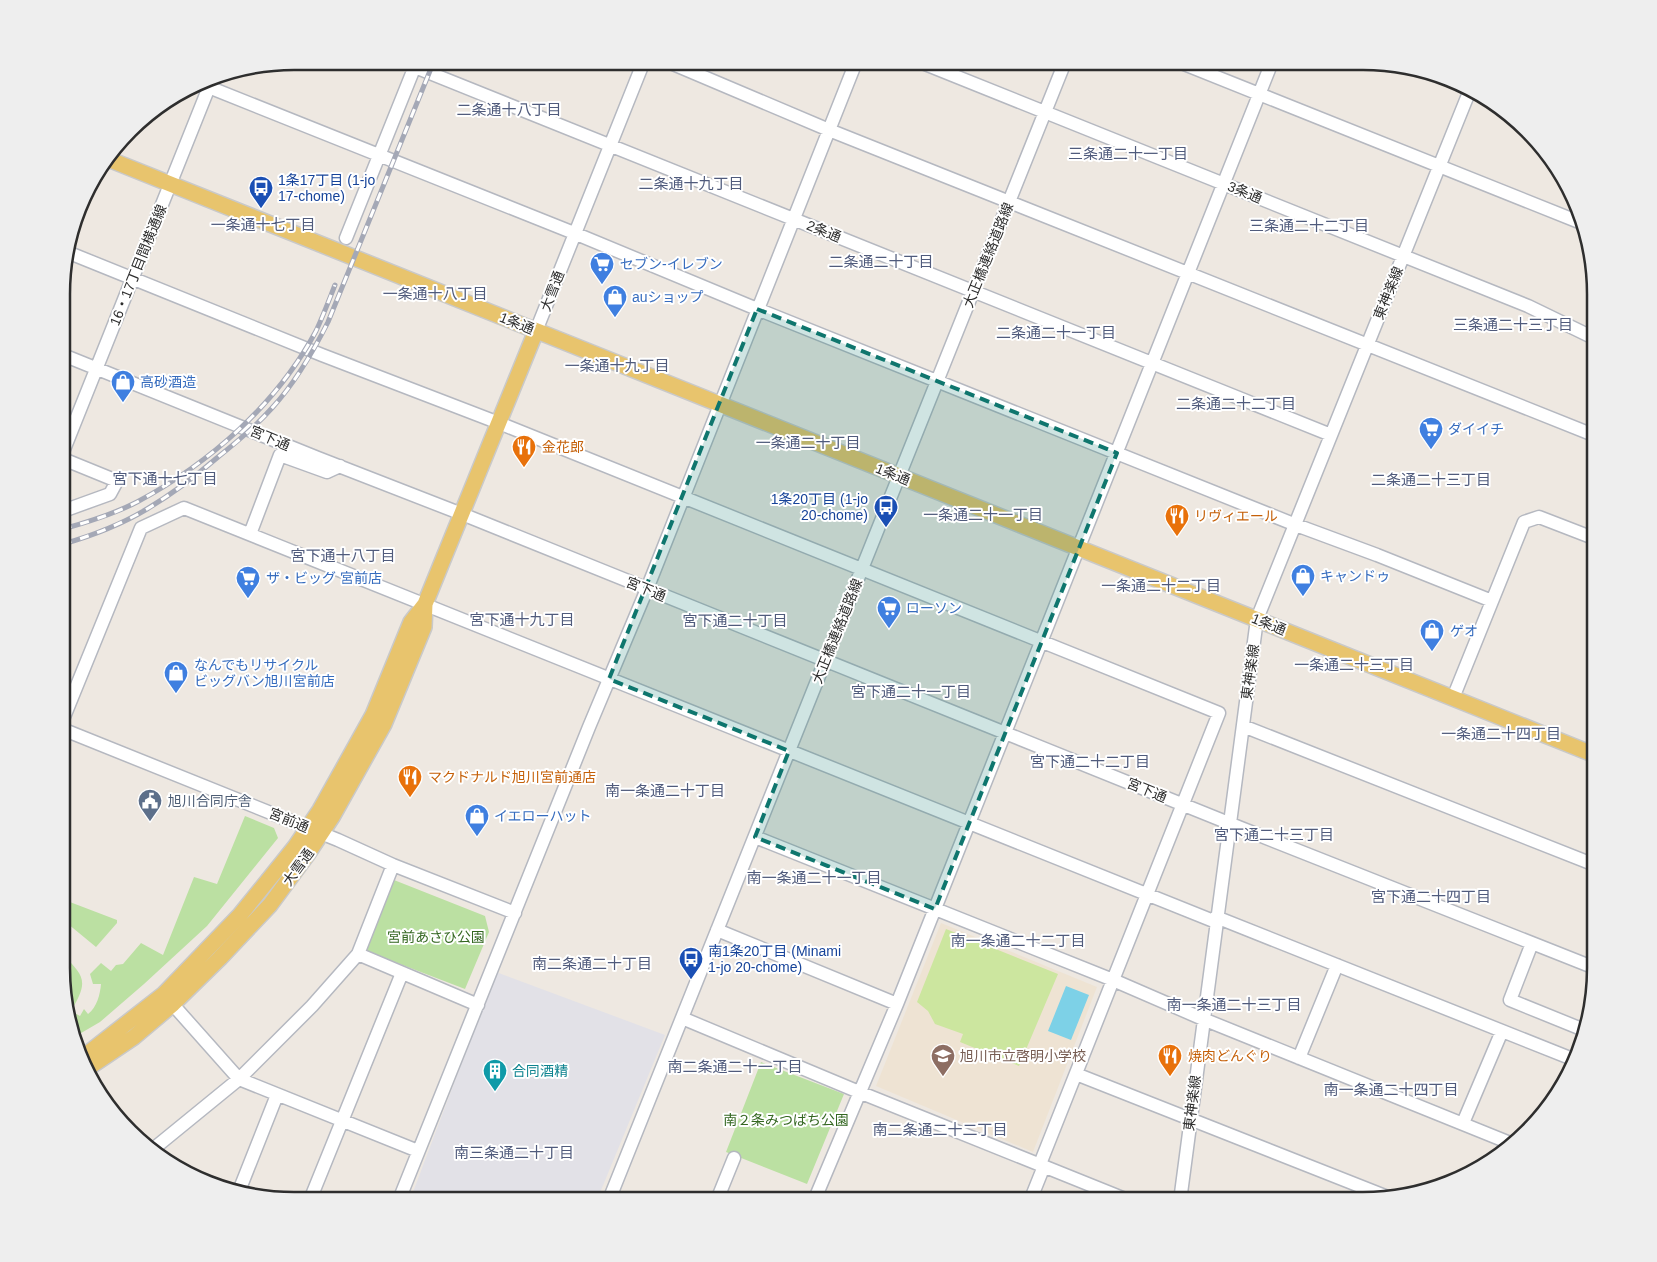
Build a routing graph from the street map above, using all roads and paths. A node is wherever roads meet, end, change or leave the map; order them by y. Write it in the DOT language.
graph roads {
  1 [pos="414,70"];
  2 [pos="430,70"];
  3 [pos="640,70"];
  4 [pos="687,70"];
  5 [pos="853,70"];
  6 [pos="940,70"];
  7 [pos="1062,70"];
  8 [pos="1199,70"];
  9 [pos="1269,70"];
  10 [pos="213,85"];
  11 [pos="206,88"];
  12 [pos="1259,94"];
  13 [pos="1468,96"];
  14 [pos="1045,112"];
  15 [pos="829,130"];
  16 [pos="610,145"];
  17 [pos="380,156"];
  18 [pos="114,161"];
  19 [pos="1440,166"];
  20 [pos="170,184"];
  21 [pos="1224,184"];
  22 [pos="1009,202"];
  23 [pos="793,219"];
  24 [pos="1574,220"];
  25 [pos="574,233"];
  26 [pos="346,238"];
  27 [pos="73,255"];
  28 [pos="1403,256"];
  29 [pos="1188,273"];
  30 [pos="132,278"];
  31 [pos="973,292"];
  32 [pos="758,309"];
  33 [pos="536,331"];
  34 [pos="1587,335"];
  35 [pos="1368,345"];
  36 [pos="70,358"];
  37 [pos="1152,363"];
  38 [pos="96,369"];
  39 [pos="937,381"];
  40 [pos="720,404"];
  41 [pos="499,423"];
  42 [pos="1587,432"];
  43 [pos="70,434"];
  44 [pos="1331,435"];
  45 [pos="1117,453"];
  46 [pos="70,462"];
  47 [pos="340,466"];
  48 [pos="899,476"];
  49 [pos="683,499"];
  50 [pos="70,508"];
  51 [pos="462,514"];
  52 [pos="1296,525"];
  53 [pos="250,534"];
  54 [pos="1587,536"];
  55 [pos="1078,548"];
  56 [pos="862,570"];
  57 [pos="647,589"];
  58 [pos="1492,601"];
  59 [pos="425,604"];
  60 [pos="1257,619"];
  61 [pos="1041,642"];
  62 [pos="825,661"];
  63 [pos="609,679"];
  64 [pos="1453,698"];
  65 [pos="70,703"];
  66 [pos="1243,726"];
  67 [pos="70,733"];
  68 [pos="1004,733"];
  69 [pos="789,751"];
  70 [pos="1587,752"];
  71 [pos="1184,805"];
  72 [pos="969,822"];
  73 [pos="1229,823"];
  74 [pos="308,828"];
  75 [pos="322,834"];
  76 [pos="755,837"];
  77 [pos="1587,862"];
  78 [pos="393,865"];
  79 [pos="1146,895"];
  80 [pos="935,909"];
  81 [pos="515,913"];
  82 [pos="1216,919"];
  83 [pos="717,930"];
  84 [pos="1532,943"];
  85 [pos="358,954"];
  86 [pos="1337,965"];
  87 [pos="1587,965"];
  88 [pos="402,973"];
  89 [pos="1113,980"];
  90 [pos="164,1000"];
  91 [pos="897,1004"];
  92 [pos="478,1005"];
  93 [pos="682,1018"];
  94 [pos="1203,1019"];
  95 [pos="1578,1028"];
  96 [pos="1502,1031"];
  97 [pos="134,1037"];
  98 [pos="85,1048"];
  99 [pos="87,1054"];
  100 [pos="1568,1057"];
  101 [pos="1299,1058"];
  102 [pos="92,1065"];
  103 [pos="94,1069"];
  104 [pos="1076,1074"];
  105 [pos="239,1079"];
  106 [pos="859,1092"];
  107 [pos="277,1095"];
  108 [pos="1190,1118"];
  109 [pos="343,1122"];
  110 [pos="1463,1123"];
  111 [pos="1506,1140"];
  112 [pos="157,1146"];
  113 [pos="418,1151"];
  114 [pos="734,1158"];
  115 [pos="1042,1165"];
  116 [pos="241,1185"];
  117 [pos="313,1192"];
  118 [pos="402,1192"];
  119 [pos="612,1192"];
  120 [pos="720,1192"];
  121 [pos="817,1192"];
  122 [pos="1033,1192"];
  123 [pos="1108,1192"];
  124 [pos="1184,1192"];
  125 [pos="1375,1192"];
  1 -- 17 [label="street"];
  2 -- 16 [label="street, 2条通"];
  3 -- 16 [label="street, 大雪通"];
  4 -- 15 [label="street"];
  5 -- 15 [label="street"];
  6 -- 14 [label="street, 3条通"];
  7 -- 14 [label="street, 大正橋連絡道路線"];
  8 -- 12 [label="street"];
  9 -- 12 [label="street"];
  10 -- 17 [label="street"];
  11 -- 20 [label="street, 16・17丁目間横通線"];
  12 -- 19 [label="street"];
  12 -- 21 [label="street"];
  13 -- 19 [label="street, 東神楽線"];
  14 -- 21 [label="street, 3条通"];
  14 -- 22 [label="street, 大正橋連絡道路線"];
  15 -- 22 [label="street"];
  15 -- 23 [label="street"];
  16 -- 23 [label="street, 2条通"];
  16 -- 25 [label="street, 大雪通"];
  17 -- 25 [label="street"];
  17 -- 26 [label="street"];
  18 -- 20 [label="main road, 1条通"];
  19 -- 24 [label="street"];
  19 -- 28 [label="street, 東神楽線"];
  20 -- 30 [label="street, 16・17丁目間横通線"];
  20 -- 33 [label="main road, 1条通"];
  21 -- 28 [label="street, 3条通"];
  21 -- 29 [label="street"];
  22 -- 29 [label="street"];
  22 -- 31 [label="street, 大正橋連絡道路線"];
  23 -- 31 [label="street, 2条通"];
  23 -- 32 [label="street"];
  25 -- 32 [label="street"];
  25 -- 33 [label="street, 大雪通"];
  27 -- 30 [label="street"];
  28 -- 34 [label="street, 3条通"];
  28 -- 35 [label="street, 東神楽線"];
  29 -- 35 [label="street"];
  29 -- 37 [label="street"];
  30 -- 38 [label="street, 16・17丁目間横通線"];
  30 -- 41 [label="street"];
  31 -- 37 [label="street, 2条通"];
  31 -- 39 [label="street, 大正橋連絡道路線"];
  32 -- 39 [label="street"];
  32 -- 40 [label="street"];
  33 -- 40 [label="main road, 1条通"];
  33 -- 41 [label="main road, 大雪通"];
  35 -- 42 [label="street"];
  35 -- 44 [label="street, 東神楽線"];
  36 -- 38 [label="street, 宮下通"];
  37 -- 44 [label="street, 2条通"];
  37 -- 45 [label="street"];
  38 -- 43 [label="street, 16・17丁目間横通線"];
  38 -- 47 [label="street, 宮下通"];
  39 -- 45 [label="street"];
  39 -- 48 [label="street, 大正橋連絡道路線"];
  40 -- 48 [label="main road, 1条通"];
  40 -- 49 [label="street"];
  41 -- 49 [label="street"];
  41 -- 51 [label="main road, 大雪通"];
  44 -- 52 [label="street, 東神楽線"];
  45 -- 52 [label="street"];
  45 -- 55 [label="street"];
  46 -- 50 [label="street"];
  47 -- 51 [label="street, 宮下通"];
  47 -- 53 [label="street"];
  48 -- 55 [label="main road, 1条通"];
  48 -- 56 [label="street, 大正橋連絡道路線"];
  49 -- 56 [label="street"];
  49 -- 57 [label="street"];
  51 -- 57 [label="street, 宮下通"];
  51 -- 59 [label="main road, 大雪通"];
  52 -- 58 [label="street"];
  52 -- 60 [label="street, 東神楽線"];
  53 -- 59 [label="street"];
  53 -- 65 [label="street"];
  54 -- 58 [label="street"];
  55 -- 60 [label="main road, 1条通"];
  55 -- 61 [label="street"];
  56 -- 61 [label="street"];
  56 -- 62 [label="street, 大正橋連絡道路線"];
  57 -- 62 [label="street, 宮下通"];
  57 -- 63 [label="street"];
  58 -- 64 [label="street"];
  59 -- 63 [label="street"];
  59 -- 74 [label="main road, 大雪通"];
  59 -- 75 [label="main road, 大雪通"];
  60 -- 64 [label="main road, 1条通"];
  60 -- 66 [label="street, 東神楽線"];
  61 -- 68 [label="street"];
  61 -- 71 [label="street"];
  62 -- 68 [label="street, 宮下通"];
  62 -- 69 [label="street, 大正橋連絡道路線"];
  63 -- 69 [label="street"];
  63 -- 81 [label="street"];
  64 -- 70 [label="main road, 1条通"];
  66 -- 73 [label="street, 東神楽線"];
  66 -- 77 [label="street"];
  67 -- 74 [label="street, 宮前通"];
  68 -- 71 [label="street, 宮下通"];
  68 -- 72 [label="street"];
  69 -- 72 [label="street"];
  69 -- 76 [label="street, 大正橋連絡道路線"];
  71 -- 73 [label="street, 宮下通"];
  71 -- 79 [label="street"];
  72 -- 79 [label="street"];
  72 -- 80 [label="street"];
  73 -- 82 [label="street, 東神楽線"];
  73 -- 84 [label="street, 宮下通"];
  74 -- 75 [label="street, 宮前通"];
  74 -- 90 [label="main road, 大雪通"];
  75 -- 78 [label="street, 宮前通"];
  75 -- 90 [label="main road, 大雪通"];
  76 -- 80 [label="street"];
  76 -- 83 [label="street, 大正橋連絡道路線"];
  78 -- 81 [label="street, 宮前通"];
  78 -- 85 [label="street"];
  79 -- 82 [label="street"];
  79 -- 89 [label="street"];
  80 -- 89 [label="street"];
  80 -- 91 [label="street"];
  81 -- 92 [label="street"];
  82 -- 86 [label="street"];
  82 -- 94 [label="street, 東神楽線"];
  83 -- 91 [label="street"];
  83 -- 93 [label="street, 大正橋連絡道路線"];
  84 -- 87 [label="street, 宮下通"];
  84 -- 95 [label="street"];
  85 -- 88 [label="street"];
  85 -- 105 [label="street"];
  86 -- 96 [label="street"];
  86 -- 101 [label="street"];
  88 -- 92 [label="street"];
  88 -- 109 [label="street"];
  89 -- 94 [label="street"];
  89 -- 104 [label="street"];
  90 -- 97 [label="main road, 大雪通"];
  90 -- 98 [label="main road"];
  90 -- 99 [label="main road, 大雪通"];
  90 -- 105 [label="street"];
  91 -- 106 [label="street"];
  92 -- 113 [label="street"];
  93 -- 106 [label="street"];
  93 -- 119 [label="street, 大正橋連絡道路線"];
  94 -- 101 [label="street"];
  94 -- 108 [label="street, 東神楽線"];
  96 -- 100 [label="street"];
  96 -- 110 [label="street"];
  97 -- 102 [label="main road, 大雪通"];
  97 -- 103 [label="main road"];
  101 -- 110 [label="street"];
  104 -- 108 [label="street"];
  104 -- 115 [label="street"];
  105 -- 107 [label="street"];
  105 -- 112 [label="street"];
  106 -- 115 [label="street"];
  106 -- 121 [label="street"];
  107 -- 109 [label="street"];
  107 -- 116 [label="street"];
  108 -- 124 [label="street, 東神楽線"];
  108 -- 125 [label="street"];
  109 -- 113 [label="street"];
  109 -- 117 [label="street"];
  110 -- 111 [label="street"];
  113 -- 118 [label="street"];
  114 -- 120 [label="street"];
  115 -- 122 [label="street"];
  115 -- 123 [label="street"];
}
